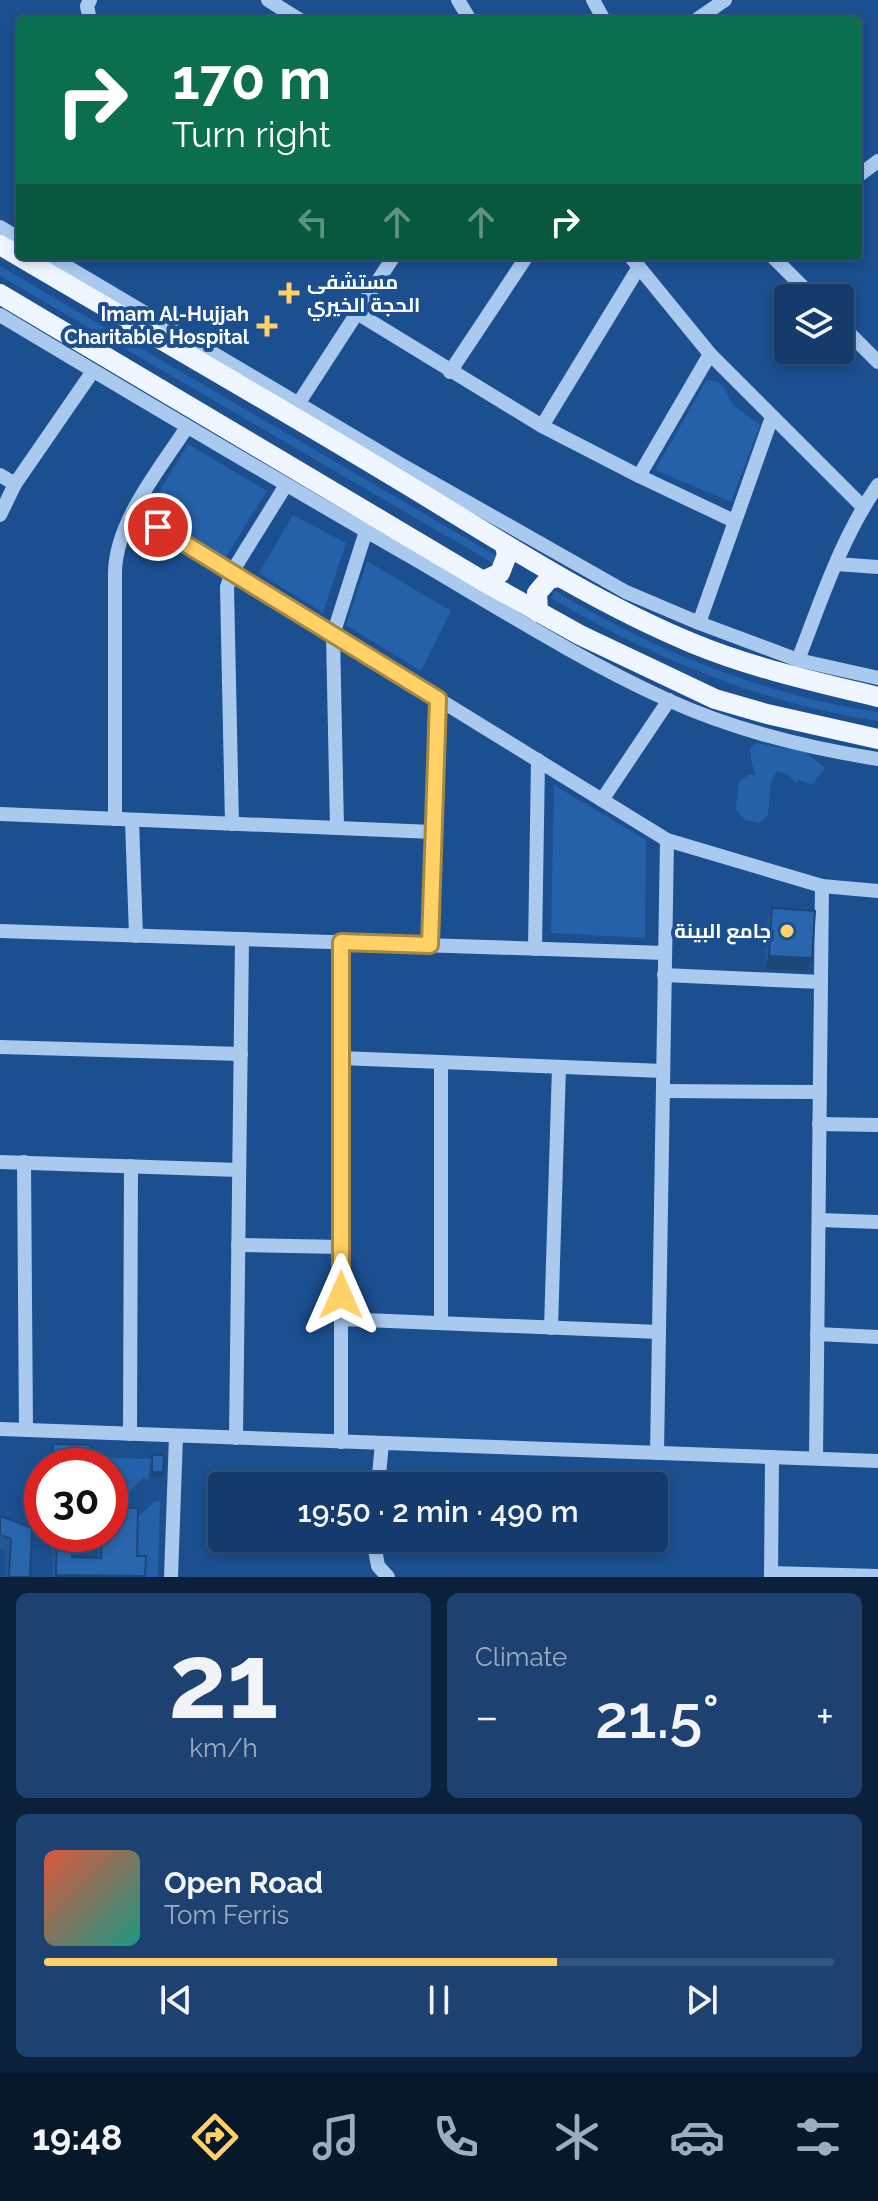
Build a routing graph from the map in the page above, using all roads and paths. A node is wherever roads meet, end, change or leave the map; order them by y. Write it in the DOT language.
graph roads {
  1 [pos="268,0"];
  2 [pos="725,0"];
  3 [pos="285,4"];
  4 [pos="702,16"];
  5 [pos="26,260"];
  6 [pos="56,260"];
  7 [pos="391,260"];
  8 [pos="524,260"];
  9 [pos="776,260"];
  10 [pos="635,262"];
  11 [pos="800,284"];
  12 [pos="0,294"];
  13 [pos="357,313"];
  14 [pos="0,315"];
  15 [pos="854,337"];
  16 [pos="710,354"];
  17 [pos="876,358"];
  18 [pos="93,371"];
  19 [pos="450,372"];
  20 [pos="298,404"];
  21 [pos="772,417"];
  22 [pos="542,426"];
  23 [pos="187,427"];
  24 [pos="397,470"];
  25 [pos="0,475"];
  26 [pos="639,476"];
  27 [pos="15,484"];
  28 [pos="286,485"];
  29 [pos="878,485"];
  30 [pos="863,507"];
  31 [pos="133,511"];
  32 [pos="0,515"];
  33 [pos="734,521"];
  34 [pos="369,523"];
  35 [pos="505,546"];
  36 [pos="836,564"];
  37 [pos="878,567"];
  38 [pos="232,572"];
  39 [pos="559,577"];
  40 [pos="483,581"];
  41 [pos="538,612"];
  42 [pos="699,623"];
  43 [pos="333,635"];
  44 [pos="798,660"];
  45 [pos="878,678"];
  46 [pos="878,697"];
  47 [pos="438,699"];
  48 [pos="669,700"];
  49 [pos="874,749"];
  50 [pos="538,760"];
  51 [pos="602,800"];
  52 [pos="0,814"];
  53 [pos="115,819"];
  54 [pos="132,820"];
  55 [pos="232,824"];
  56 [pos="337,828"];
  57 [pos="433,832"];
  58 [pos="667,840"];
  59 [pos="822,886"];
  60 [pos="878,891"];
  61 [pos="0,931"];
  62 [pos="136,936"];
  63 [pos="242,939"];
  64 [pos="341,942"];
  65 [pos="430,945"];
  66 [pos="535,949"];
  67 [pos="665,953"];
  68 [pos="664,975"];
  69 [pos="821,982"];
  70 [pos="0,1047"];
  71 [pos="241,1054"];
  72 [pos="341,1058"];
  73 [pos="441,1062"];
  74 [pos="559,1067"];
  75 [pos="663,1071"];
  76 [pos="663,1091"];
  77 [pos="820,1092"];
  78 [pos="819,1124"];
  79 [pos="878,1125"];
  80 [pos="0,1162"];
  81 [pos="24,1162"];
  82 [pos="131,1166"];
  83 [pos="239,1170"];
  84 [pos="819,1220"];
  85 [pos="878,1222"];
  86 [pos="238,1245"];
  87 [pos="341,1247"];
  88 [pos="341,1319"];
  89 [pos="441,1323"];
  90 [pos="551,1328"];
  91 [pos="659,1332"];
  92 [pos="817,1334"];
  93 [pos="878,1337"];
  94 [pos="0,1429"];
  95 [pos="26,1430"];
  96 [pos="130,1434"];
  97 [pos="176,1436"];
  98 [pos="236,1438"];
  99 [pos="341,1442"];
  100 [pos="382,1443"];
  101 [pos="657,1453"];
  102 [pos="772,1457"];
  103 [pos="816,1458"];
  104 [pos="878,1461"];
  105 [pos="379,1472"];
  106 [pos="376,1552"];
  107 [pos="771,1575"];
  108 [pos="171,1577"];
  109 [pos="388,1577"];
  110 [pos="877,1577"];
  1 -- 3 [label="street"];
  2 -- 4 [label="street"];
  5 -- 24 [label="main road"];
  6 -- 20 [label="street"];
  7 -- 13 [label="street"];
  8 -- 19 [label="street"];
  9 -- 11 [label="street"];
  10 -- 16 [label="street"];
  10 -- 22 [label="street"];
  12 -- 34 [label="main road"];
  13 -- 19 [label="street"];
  13 -- 20 [label="street"];
  14 -- 18 [label="street"];
  15 -- 17 [label="street"];
  16 -- 21 [label="street"];
  16 -- 26 [label="street"];
  18 -- 23 [label="street"];
  18 -- 27 [label="street"];
  19 -- 22 [label="street"];
  20 -- 24 [label="street"];
  21 -- 30 [label="street"];
  21 -- 33 [label="street"];
  22 -- 26 [label="street"];
  23 -- 28 [label="street"];
  23 -- 31 [label="street"];
  24 -- 35 [label="main road"];
  24 -- 42 [label="street"];
  25 -- 27 [label="street"];
  26 -- 33 [label="street"];
  27 -- 32 [label="street"];
  28 -- 34 [label="street"];
  28 -- 38 [label="street"];
  29 -- 30 [label="street"];
  30 -- 36 [label="street"];
  31 -- 38 [label="street"];
  31 -- 53 [label="street"];
  33 -- 42 [label="street"];
  34 -- 40 [label="main road"];
  34 -- 43 [label="street"];
  34 -- 48 [label="street"];
  35 -- 39 [label="main road"];
  35 -- 40 [label="main road"];
  36 -- 37 [label="street"];
  36 -- 44 [label="street"];
  38 -- 43 [label="street"];
  38 -- 55 [label="street"];
  39 -- 41 [label="main road"];
  39 -- 46 [label="main road"];
  40 -- 41 [label="main road"];
  41 -- 49 [label="main road"];
  42 -- 44 [label="street"];
  43 -- 47 [label="street"];
  43 -- 56 [label="street"];
  44 -- 45 [label="street"];
  47 -- 50 [label="street"];
  47 -- 57 [label="street"];
  48 -- 49 [label="street"];
  48 -- 51 [label="street"];
  50 -- 51 [label="street"];
  50 -- 66 [label="street"];
  51 -- 58 [label="street"];
  52 -- 53 [label="street"];
  53 -- 54 [label="street"];
  54 -- 55 [label="street"];
  54 -- 62 [label="street"];
  55 -- 56 [label="street"];
  56 -- 57 [label="street"];
  57 -- 65 [label="street"];
  58 -- 59 [label="street"];
  58 -- 67 [label="street"];
  59 -- 60 [label="street"];
  59 -- 69 [label="street"];
  61 -- 62 [label="street"];
  62 -- 63 [label="street"];
  63 -- 64 [label="street"];
  63 -- 71 [label="street"];
  64 -- 65 [label="street"];
  64 -- 72 [label="street"];
  65 -- 66 [label="street"];
  66 -- 67 [label="street"];
  67 -- 68 [label="street"];
  68 -- 69 [label="street"];
  68 -- 75 [label="street"];
  69 -- 77 [label="street"];
  70 -- 71 [label="street"];
  71 -- 83 [label="street"];
  72 -- 73 [label="street"];
  72 -- 87 [label="street"];
  73 -- 74 [label="street"];
  73 -- 89 [label="street"];
  74 -- 75 [label="street"];
  74 -- 90 [label="street"];
  75 -- 76 [label="street"];
  76 -- 77 [label="street"];
  76 -- 91 [label="street"];
  77 -- 78 [label="street"];
  78 -- 79 [label="street"];
  78 -- 84 [label="street"];
  80 -- 81 [label="street"];
  81 -- 82 [label="street"];
  81 -- 95 [label="street"];
  82 -- 83 [label="street"];
  82 -- 96 [label="street"];
  83 -- 86 [label="street"];
  84 -- 85 [label="street"];
  84 -- 92 [label="street"];
  86 -- 87 [label="street"];
  86 -- 98 [label="street"];
  87 -- 88 [label="street"];
  88 -- 89 [label="street"];
  88 -- 99 [label="street"];
  89 -- 90 [label="street"];
  90 -- 91 [label="street"];
  91 -- 101 [label="street"];
  92 -- 93 [label="street"];
  92 -- 103 [label="street"];
  94 -- 95 [label="street"];
  95 -- 96 [label="street"];
  96 -- 97 [label="street"];
  97 -- 98 [label="street"];
  97 -- 108 [label="street"];
  98 -- 99 [label="street"];
  99 -- 100 [label="street"];
  100 -- 101 [label="street"];
  100 -- 105 [label="street"];
  101 -- 102 [label="street"];
  102 -- 103 [label="street"];
  102 -- 107 [label="street"];
  103 -- 104 [label="street"];
  106 -- 109 [label="street"];
  107 -- 110 [label="street"];
}
